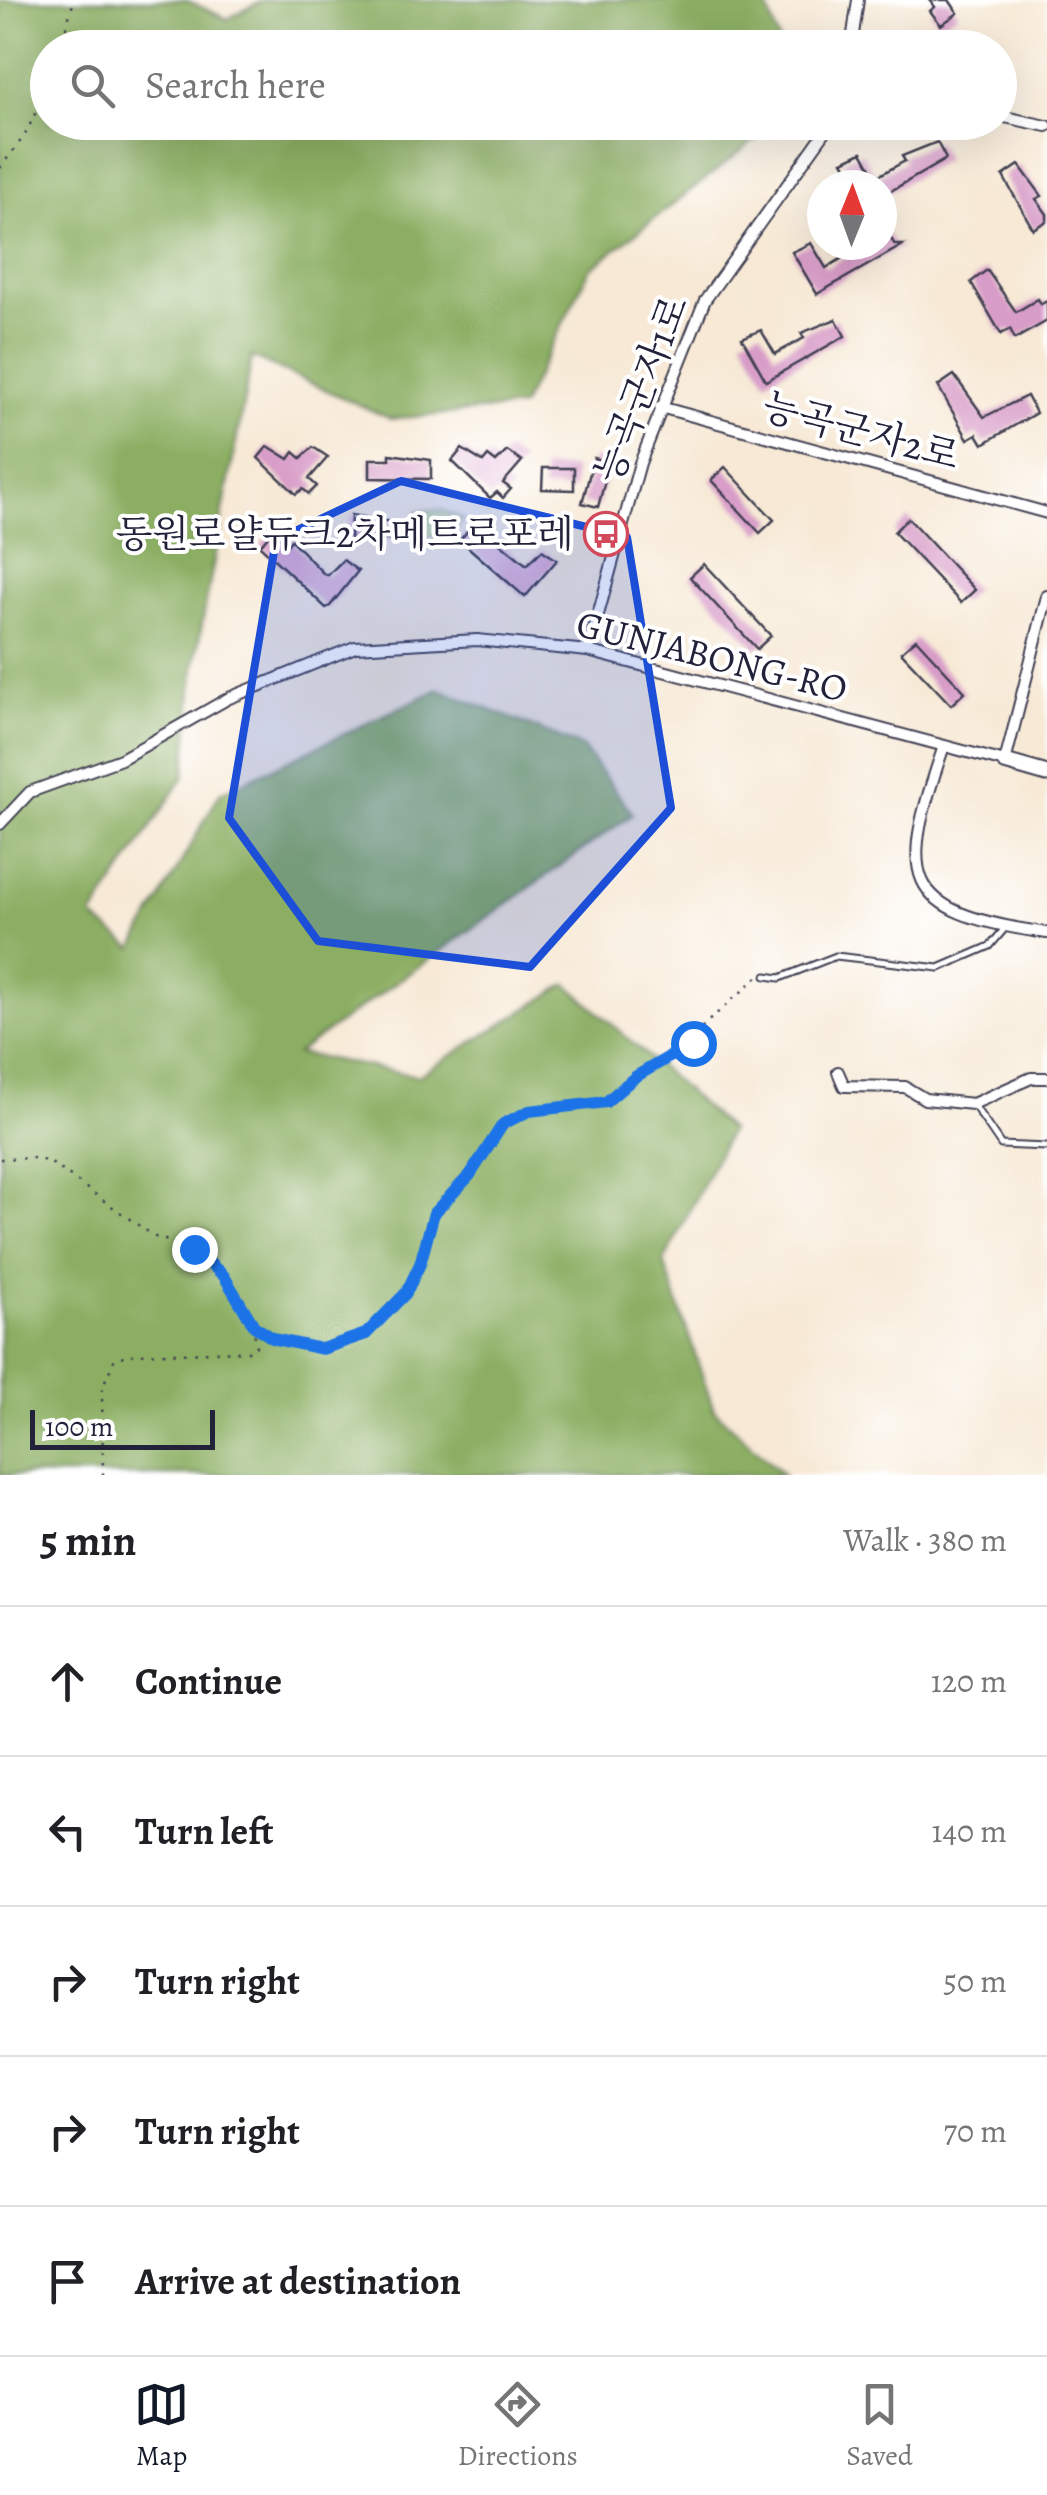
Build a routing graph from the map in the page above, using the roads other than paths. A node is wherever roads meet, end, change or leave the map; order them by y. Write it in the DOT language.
graph roads {
  1 [pos="858,0"];
  2 [pos="854,30"];
  3 [pos="1017,120"];
  4 [pos="1047,126"];
  5 [pos="819,140"];
  6 [pos="660,408"];
  7 [pos="1047,513"];
  8 [pos="1047,596"];
  9 [pos="588,651"];
  10 [pos="944,746"];
  11 [pos="1005,762"];
  12 [pos="1047,774"];
  13 [pos="0,824"];
  14 [pos="1006,927"];
  15 [pos="1047,933"];
  16 [pos="766,976"];
  17 [pos="838,1072"];
  18 [pos="1047,1078"];
  19 [pos="973,1104"];
  20 [pos="1047,1147"];
  1 -- 2 [label="street"];
  3 -- 4 [label="street"];
  5 -- 6 [label="street, 능곡군자1로"];
  6 -- 7 [label="street, 능곡군자2로"];
  6 -- 9 [label="street, 능곡군자1로"];
  8 -- 11 [label="street"];
  9 -- 10 [label="street, GUNJABONG-RO"];
  9 -- 13 [label="street, GUNJABONG-RO"];
  10 -- 11 [label="street, GUNJABONG-RO"];
  10 -- 14 [label="street"];
  11 -- 12 [label="main road"];
  14 -- 15 [label="street"];
  14 -- 16 [label="lane"];
  17 -- 19 [label="street"];
  18 -- 19 [label="street"];
  19 -- 20 [label="lane"];
}
